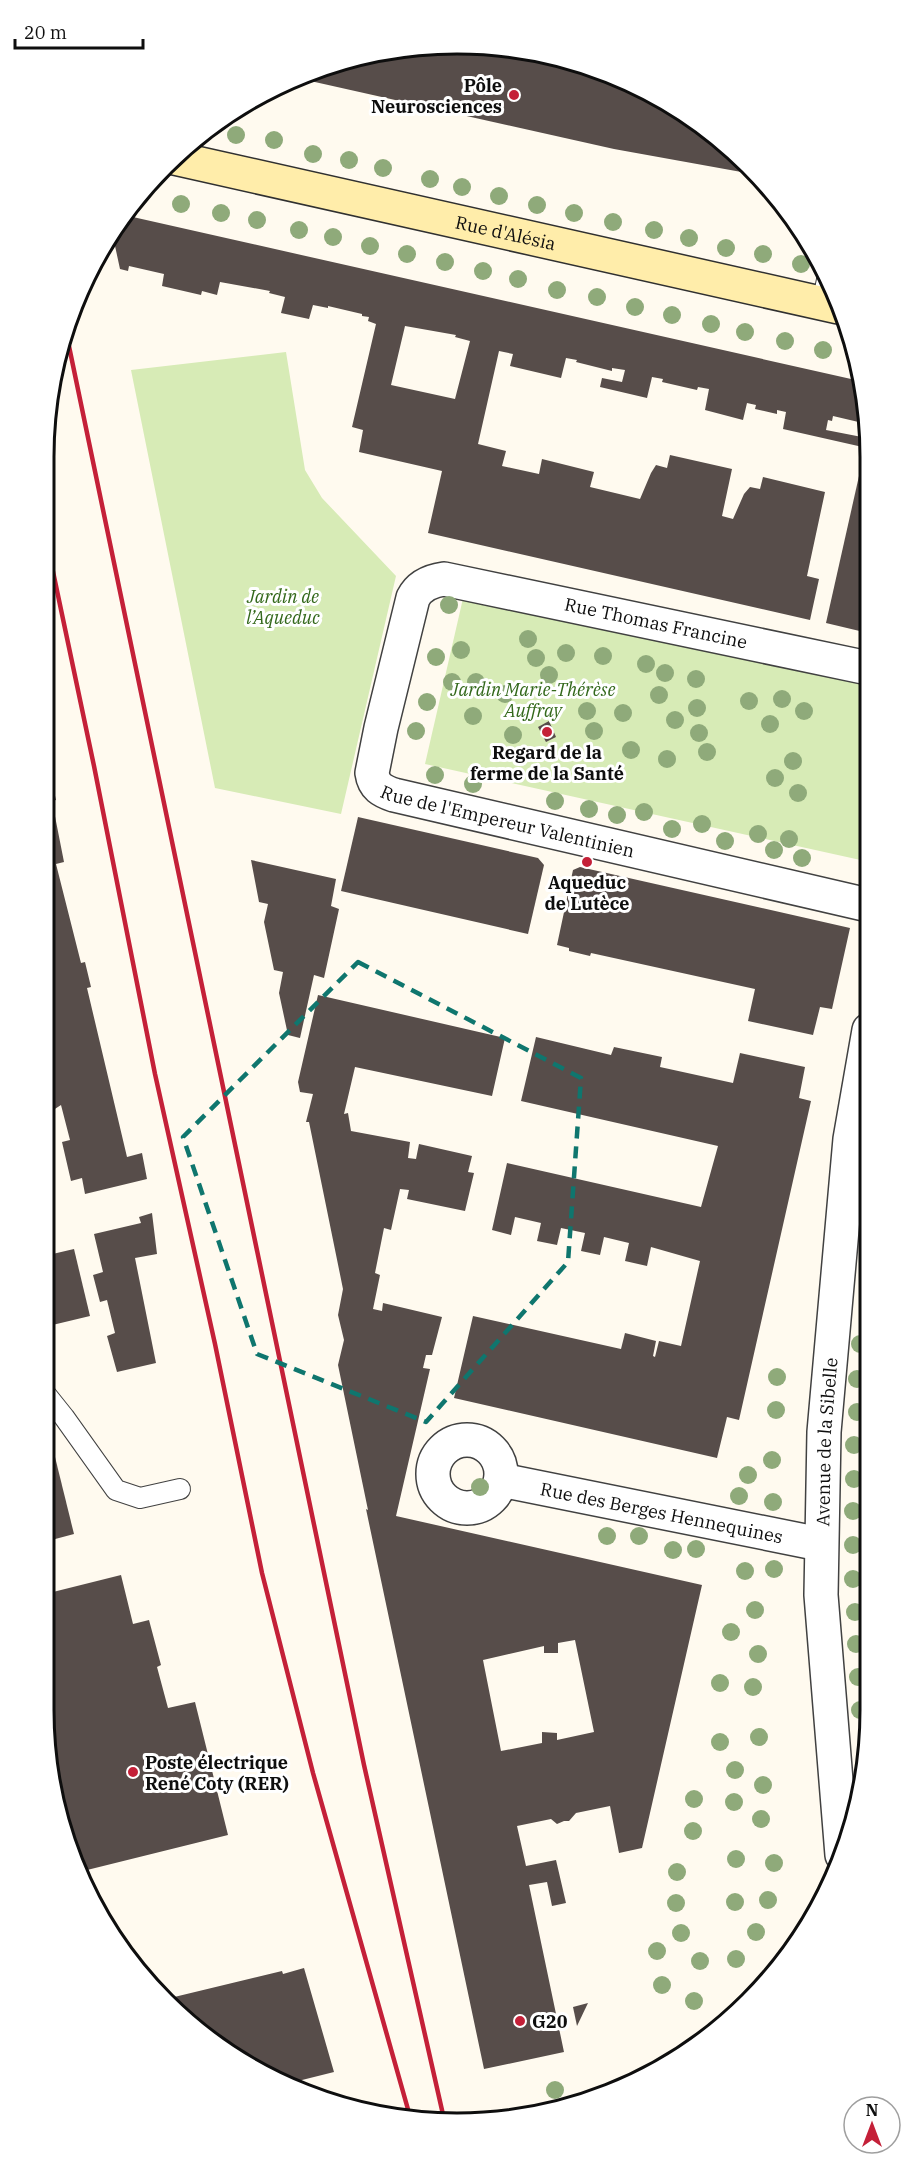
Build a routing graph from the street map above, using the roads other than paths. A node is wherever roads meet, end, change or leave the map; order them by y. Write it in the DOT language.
graph roads {
  1 [pos="184,160"];
  2 [pos="825,294"];
  3 [pos="444,579"];
  4 [pos="860,666"];
  5 [pos="860,903"];
  6 [pos="860,1082"];
  7 [pos="54,1404"];
  8 [pos="501,1480"];
  9 [pos="180,1489"];
  10 [pos="820,1544"];
  11 [pos="840,1835"];
  1 -- 2 [label="main road, Rue d'Alésia"];
  3 -- 4 [label="street, Rue Thomas Francine"];
  3 -- 5 [label="street, Rue de l'Empereur Valentinien"];
  6 -- 10 [label="street, Avenue de la Sibelle"];
  7 -- 9 [label="lane"];
  8 -- 10 [label="street, Rue des Berges Hennequines"];
  10 -- 11 [label="street, Avenue de la Sibelle"];
}
